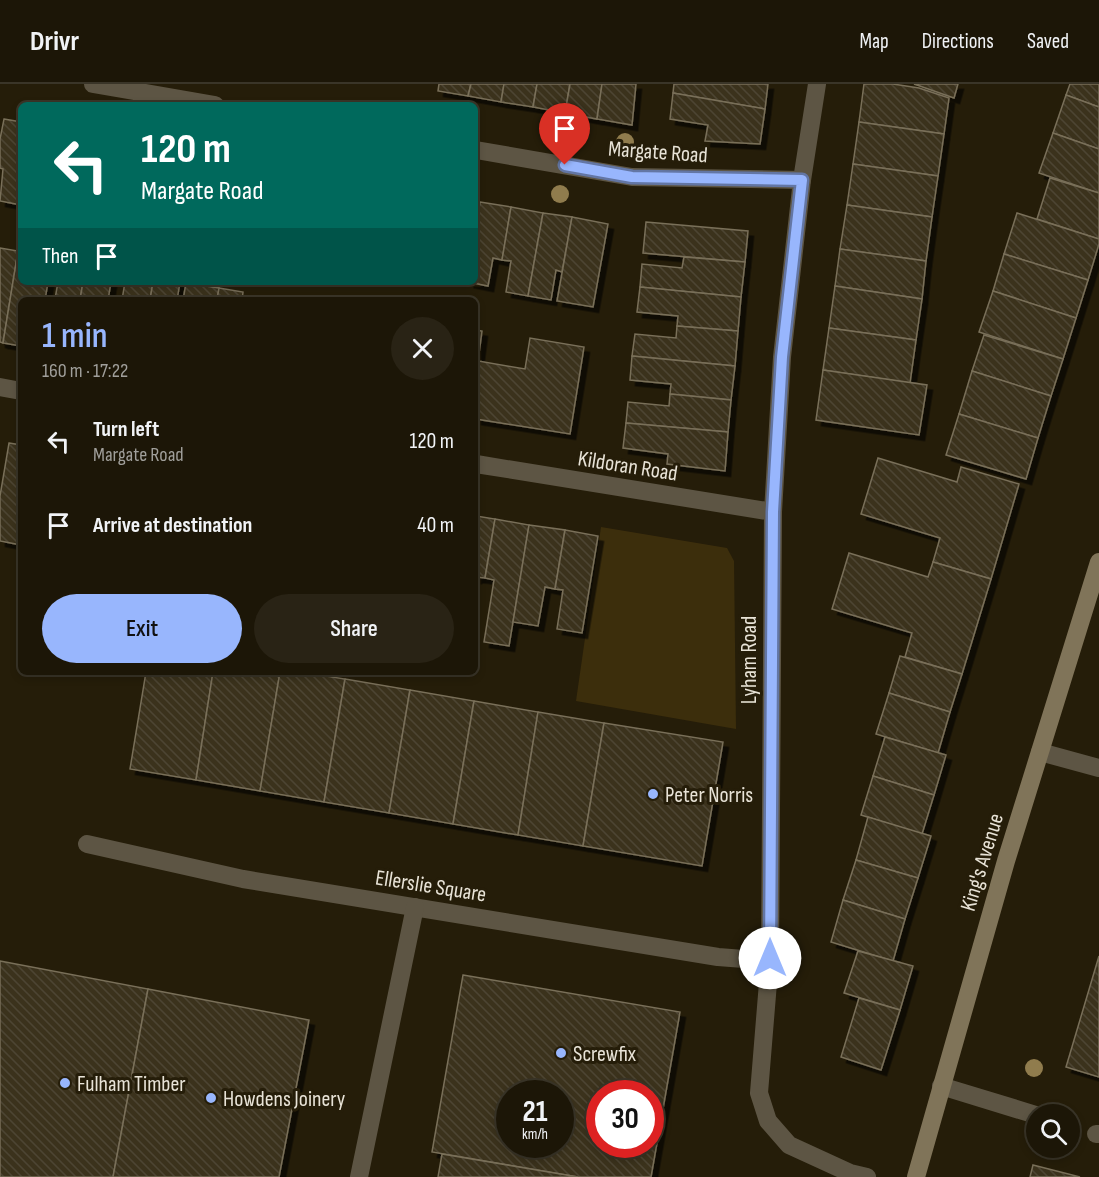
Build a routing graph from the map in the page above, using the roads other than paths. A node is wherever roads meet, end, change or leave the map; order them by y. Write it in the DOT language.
graph roads {
  1 [pos="93,84"];
  2 [pos="817,84"];
  3 [pos="198,102"];
  4 [pos="478,150"];
  5 [pos="802,180"];
  6 [pos="0,387"];
  7 [pos="18,390"];
  8 [pos="478,464"];
  9 [pos="773,512"];
  10 [pos="1099,562"];
  11 [pos="1094,595"];
  12 [pos="1040,752"];
  13 [pos="1099,768"];
  14 [pos="87,844"];
  15 [pos="415,907"];
  16 [pos="770,958"];
  17 [pos="941,1086"];
  18 [pos="1026,1112"];
  19 [pos="359,1177"];
  20 [pos="867,1177"];
  21 [pos="916,1177"];
  1 -- 3 [label="street"];
  2 -- 5 [label="street, Lyham Road"];
  4 -- 5 [label="street, Margate Road"];
  5 -- 9 [label="street, Lyham Road"];
  6 -- 7 [label="street"];
  8 -- 9 [label="street, Kildoran Road"];
  9 -- 16 [label="street, Lyham Road"];
  10 -- 11 [label="main road, King's Avenue"];
  11 -- 12 [label="main road, King's Avenue"];
  12 -- 13 [label="street"];
  12 -- 17 [label="main road, King's Avenue"];
  14 -- 15 [label="street, Ellerslie Square"];
  15 -- 16 [label="street, Ellerslie Square"];
  15 -- 19 [label="street"];
  16 -- 20 [label="street, Lyham Road"];
  17 -- 18 [label="street"];
  17 -- 21 [label="main road, King's Avenue"];
}
